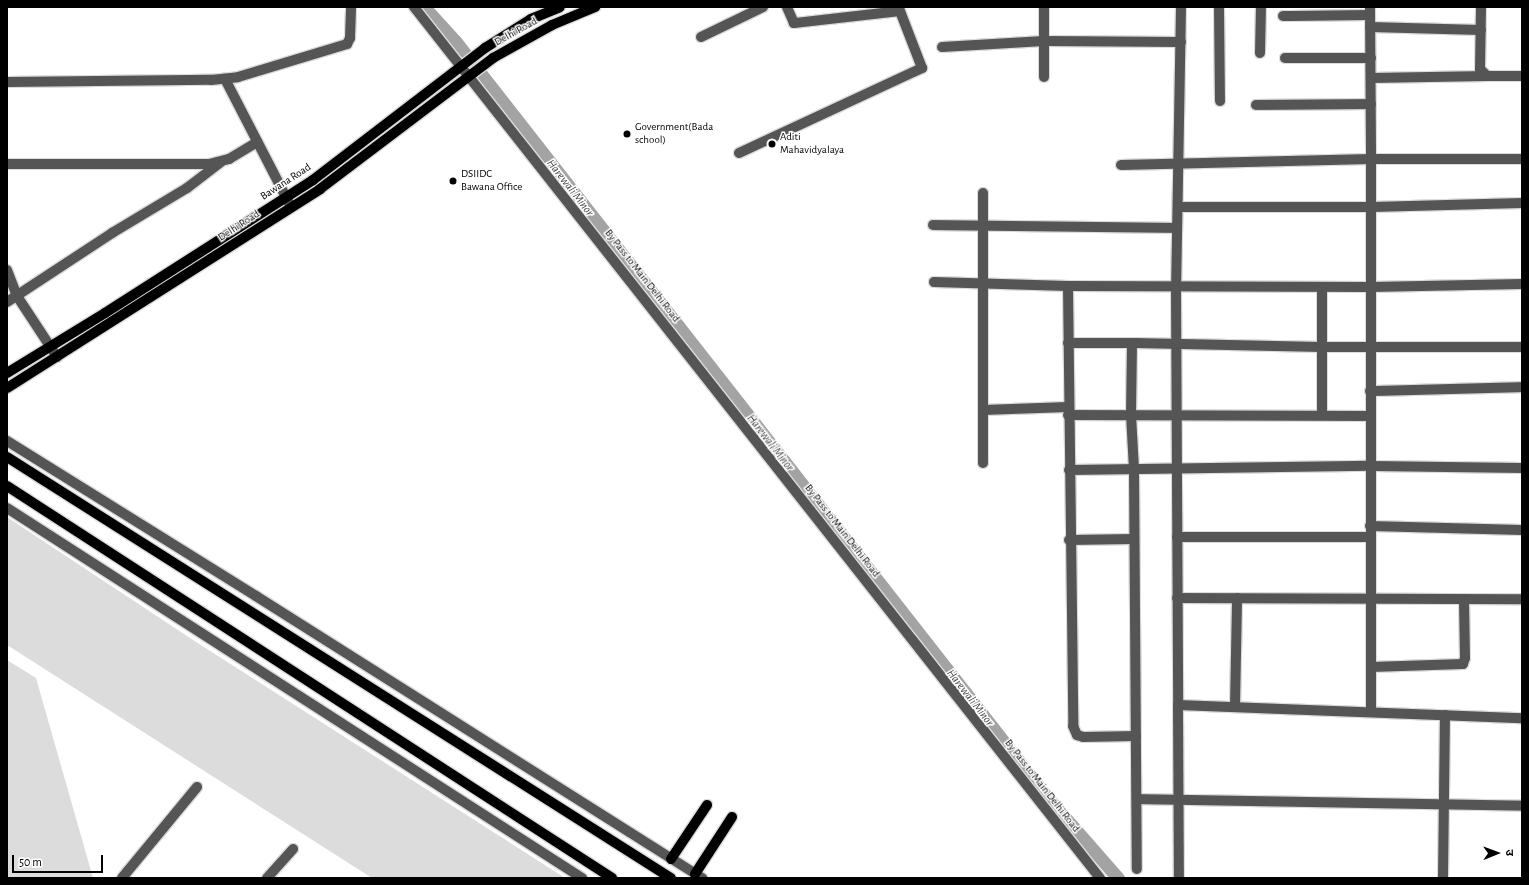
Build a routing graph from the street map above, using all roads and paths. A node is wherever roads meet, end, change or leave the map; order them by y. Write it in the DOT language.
graph roads {
  1 [pos="351,7"];
  2 [pos="414,7"];
  3 [pos="560,7"];
  4 [pos="595,7"];
  5 [pos="763,7"];
  6 [pos="787,7"];
  7 [pos="1044,7"];
  8 [pos="1181,7"];
  9 [pos="1219,7"];
  10 [pos="1261,7"];
  11 [pos="1482,7"];
  12 [pos="1370,11"];
  13 [pos="1283,16"];
  14 [pos="1370,27"];
  15 [pos="515,30"];
  16 [pos="1481,30"];
  17 [pos="701,37"];
  18 [pos="523,41"];
  19 [pos="1044,41"];
  20 [pos="1181,42"];
  21 [pos="942,47"];
  22 [pos="1260,53"];
  23 [pos="1285,58"];
  24 [pos="1370,58"];
  25 [pos="464,64"];
  26 [pos="471,73"];
  27 [pos="1487,76"];
  28 [pos="1522,76"];
  29 [pos="1044,77"];
  30 [pos="1371,78"];
  31 [pos="225,79"];
  32 [pos="7,82"];
  33 [pos="1220,101"];
  34 [pos="1371,104"];
  35 [pos="1256,105"];
  36 [pos="257,142"];
  37 [pos="739,153"];
  38 [pos="340,159"];
  39 [pos="1372,159"];
  40 [pos="1522,159"];
  41 [pos="221,162"];
  42 [pos="7,164"];
  43 [pos="1178,164"];
  44 [pos="1121,165"];
  45 [pos="347,169"];
  46 [pos="982,194"];
  47 [pos="286,198"];
  48 [pos="1522,203"];
  49 [pos="292,207"];
  50 [pos="1178,207"];
  51 [pos="1372,207"];
  52 [pos="932,225"];
  53 [pos="983,226"];
  54 [pos="1177,228"];
  55 [pos="7,270"];
  56 [pos="934,282"];
  57 [pos="1522,284"];
  58 [pos="983,285"];
  59 [pos="1068,286"];
  60 [pos="1176,287"];
  61 [pos="1322,287"];
  62 [pos="1371,288"];
  63 [pos="17,296"];
  64 [pos="7,302"];
  65 [pos="1068,343"];
  66 [pos="1132,343"];
  67 [pos="1176,345"];
  68 [pos="1522,346"];
  69 [pos="51,347"];
  70 [pos="1322,347"];
  71 [pos="1370,347"];
  72 [pos="57,357"];
  73 [pos="7,373"];
  74 [pos="1522,387"];
  75 [pos="7,388"];
  76 [pos="1370,390"];
  77 [pos="983,410"];
  78 [pos="1068,411"];
  79 [pos="1131,415"];
  80 [pos="1177,415"];
  81 [pos="1322,415"];
  82 [pos="1370,416"];
  83 [pos="7,442"];
  84 [pos="7,457"];
  85 [pos="983,463"];
  86 [pos="1371,466"];
  87 [pos="1522,468"];
  88 [pos="1134,469"];
  89 [pos="1178,469"];
  90 [pos="1069,470"];
  91 [pos="7,486"];
  92 [pos="7,508"];
  93 [pos="1522,530"];
  94 [pos="1370,532"];
  95 [pos="1177,537"];
  96 [pos="1134,539"];
  97 [pos="1070,540"];
  98 [pos="1177,598"];
  99 [pos="1238,598"];
  100 [pos="1371,599"];
  101 [pos="1464,599"];
  102 [pos="1522,599"];
  103 [pos="1371,667"];
  104 [pos="1178,704"];
  105 [pos="1235,706"];
  106 [pos="1371,712"];
  107 [pos="1445,715"];
  108 [pos="1522,718"];
  109 [pos="1136,736"];
  110 [pos="197,787"];
  111 [pos="1137,799"];
  112 [pos="1178,799"];
  113 [pos="1444,804"];
  114 [pos="707,805"];
  115 [pos="1522,806"];
  116 [pos="732,818"];
  117 [pos="293,849"];
  118 [pos="671,859"];
  119 [pos="1137,869"];
  120 [pos="699,876"];
  121 [pos="122,878"];
  122 [pos="267,878"];
  123 [pos="582,878"];
  124 [pos="612,878"];
  125 [pos="671,878"];
  126 [pos="1100,878"];
  127 [pos="1179,878"];
  128 [pos="1443,878"];
  1 -- 31 [label="street"];
  2 -- 25 [label="street, By Pass to Main Delhi Road"];
  3 -- 15 [label="main road"];
  4 -- 18 [label="main road, Delhi Road"];
  5 -- 17 [label="street"];
  6 -- 37 [label="street"];
  7 -- 19 [label="street"];
  8 -- 20 [label="street"];
  9 -- 33 [label="street"];
  10 -- 22 [label="street"];
  11 -- 16 [label="street"];
  12 -- 13 [label="street"];
  12 -- 14 [label="street"];
  14 -- 16 [label="street"];
  14 -- 24 [label="street"];
  15 -- 18 [label="main road"];
  15 -- 25 [label="main road, Bawana Road"];
  16 -- 27 [label="street"];
  18 -- 26 [label="main road, Delhi Road"];
  19 -- 20 [label="street"];
  19 -- 21 [label="street"];
  19 -- 29 [label="street"];
  20 -- 43 [label="street"];
  23 -- 24 [label="street"];
  24 -- 30 [label="street"];
  25 -- 26 [label="street, By Pass to Main Delhi Road"];
  25 -- 38 [label="main road, Bawana Road"];
  26 -- 45 [label="main road, Delhi Road"];
  26 -- 126 [label="street, By Pass to Main Delhi Road"];
  27 -- 28 [label="street"];
  27 -- 30 [label="street"];
  30 -- 34 [label="street"];
  31 -- 32 [label="street"];
  31 -- 36 [label="street"];
  34 -- 35 [label="street"];
  34 -- 39 [label="street"];
  36 -- 41 [label="street"];
  36 -- 47 [label="street"];
  38 -- 45 [label="main road"];
  38 -- 47 [label="main road, Bawana Road"];
  39 -- 40 [label="street"];
  39 -- 43 [label="street"];
  39 -- 51 [label="street"];
  41 -- 42 [label="street"];
  41 -- 63 [label="street"];
  43 -- 44 [label="street"];
  43 -- 50 [label="street"];
  45 -- 49 [label="main road, Delhi Road"];
  46 -- 53 [label="street"];
  47 -- 49 [label="street"];
  47 -- 69 [label="main road, Bawana Road"];
  48 -- 51 [label="street"];
  49 -- 72 [label="main road, Delhi Road"];
  50 -- 51 [label="street"];
  50 -- 54 [label="street"];
  51 -- 62 [label="street"];
  52 -- 53 [label="street"];
  53 -- 54 [label="street"];
  53 -- 58 [label="street"];
  54 -- 60 [label="street"];
  55 -- 63 [label="street"];
  56 -- 58 [label="street"];
  57 -- 62 [label="street"];
  58 -- 59 [label="street"];
  58 -- 77 [label="street"];
  59 -- 60 [label="street"];
  59 -- 65 [label="street"];
  60 -- 61 [label="street"];
  60 -- 67 [label="street"];
  61 -- 62 [label="street"];
  61 -- 70 [label="street"];
  62 -- 71 [label="street"];
  63 -- 64 [label="street"];
  63 -- 69 [label="street"];
  65 -- 66 [label="street"];
  65 -- 78 [label="street"];
  66 -- 67 [label="street"];
  66 -- 79 [label="street"];
  67 -- 70 [label="street"];
  67 -- 80 [label="street"];
  68 -- 71 [label="street"];
  69 -- 72 [label="street"];
  69 -- 73 [label="main road, Bawana Road"];
  70 -- 71 [label="street"];
  70 -- 81 [label="street"];
  71 -- 76 [label="street"];
  72 -- 75 [label="main road, Delhi Road"];
  74 -- 76 [label="street"];
  76 -- 82 [label="street"];
  77 -- 78 [label="street"];
  77 -- 85 [label="street"];
  78 -- 79 [label="street"];
  78 -- 90 [label="street"];
  79 -- 80 [label="street"];
  79 -- 88 [label="street"];
  80 -- 81 [label="street"];
  80 -- 89 [label="street"];
  81 -- 82 [label="street"];
  82 -- 86 [label="street"];
  83 -- 118 [label="street"];
  84 -- 125 [label="main road"];
  86 -- 87 [label="street"];
  86 -- 89 [label="street"];
  86 -- 94 [label="street"];
  88 -- 89 [label="street"];
  88 -- 90 [label="street"];
  88 -- 96 [label="street"];
  89 -- 95 [label="street"];
  90 -- 97 [label="street"];
  91 -- 124 [label="main road"];
  92 -- 123 [label="street"];
  93 -- 94 [label="street"];
  94 -- 95 [label="street"];
  94 -- 100 [label="street"];
  95 -- 98 [label="street"];
  96 -- 97 [label="street"];
  96 -- 109 [label="street"];
  97 -- 109 [label="street"];
  98 -- 99 [label="street"];
  98 -- 104 [label="street"];
  99 -- 100 [label="street"];
  99 -- 105 [label="street"];
  100 -- 101 [label="street"];
  100 -- 103 [label="street"];
  101 -- 102 [label="street"];
  101 -- 103 [label="street"];
  103 -- 106 [label="street"];
  104 -- 105 [label="street"];
  104 -- 112 [label="street"];
  105 -- 106 [label="street"];
  106 -- 107 [label="street"];
  107 -- 108 [label="street"];
  107 -- 113 [label="street"];
  109 -- 111 [label="street"];
  110 -- 121 [label="street"];
  111 -- 112 [label="street"];
  111 -- 119 [label="street"];
  112 -- 113 [label="street"];
  112 -- 127 [label="street"];
  113 -- 115 [label="street"];
  113 -- 128 [label="street"];
  114 -- 118 [label="main road"];
  116 -- 120 [label="main road"];
  117 -- 122 [label="street"];
  118 -- 120 [label="street"];
}
